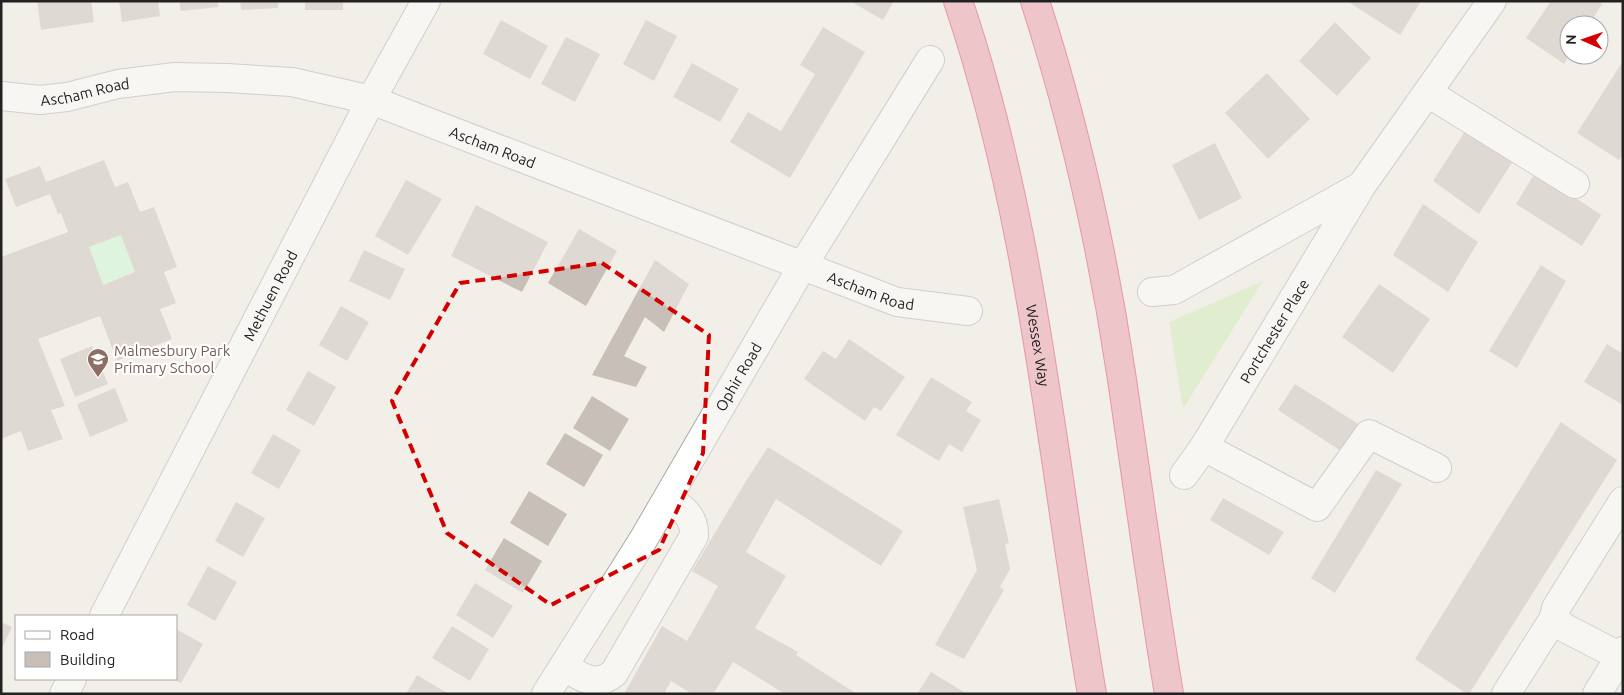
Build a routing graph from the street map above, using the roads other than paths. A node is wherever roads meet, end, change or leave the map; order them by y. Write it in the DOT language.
graph roads {
  1 [pos="426,1"];
  2 [pos="958,1"];
  3 [pos="1036,1"];
  4 [pos="1492,1"];
  5 [pos="930,60"];
  6 [pos="1428,93"];
  7 [pos="1,96"];
  8 [pos="371,100"];
  9 [pos="1575,184"];
  10 [pos="1362,185"];
  11 [pos="803,265"];
  12 [pos="1152,292"];
  13 [pos="968,311"];
  14 [pos="1204,446"];
  15 [pos="1436,468"];
  16 [pos="1184,475"];
  17 [pos="668,498"];
  18 [pos="1623,501"];
  19 [pos="105,615"];
  20 [pos="1554,618"];
  21 [pos="1621,654"];
  22 [pos="563,667"];
  23 [pos="71,680"];
  24 [pos="1606,691"];
  25 [pos="64,694"];
  26 [pos="546,694"];
  27 [pos="1092,694"];
  28 [pos="1169,694"];
  29 [pos="1506,694"];
  1 -- 8 [label="street, Methuen Road"];
  2 -- 27 [label="highway, Wessex Way"];
  3 -- 28 [label="highway"];
  4 -- 6 [label="street, Portchester Place"];
  5 -- 11 [label="street, Ophir Road"];
  6 -- 9 [label="street"];
  6 -- 10 [label="street, Portchester Place"];
  7 -- 8 [label="street, Ascham Road"];
  8 -- 11 [label="street, Ascham Road"];
  8 -- 19 [label="street, Methuen Road"];
  10 -- 12 [label="street, Portchester Place"];
  10 -- 14 [label="street, Portchester Place"];
  11 -- 13 [label="street, Ascham Road"];
  11 -- 17 [label="street, Ophir Road"];
  14 -- 15 [label="street"];
  14 -- 16 [label="street, Portchester Place"];
  17 -- 22 [label="street, Ophir Road"];
  17 -- 22 [label="street"];
  18 -- 20 [label="street"];
  20 -- 21 [label="street"];
  20 -- 29 [label="street"];
  21 -- 24 [label="street"];
  22 -- 26 [label="street, Ophir Road"];
  23 -- 25 [label="street"];
}
